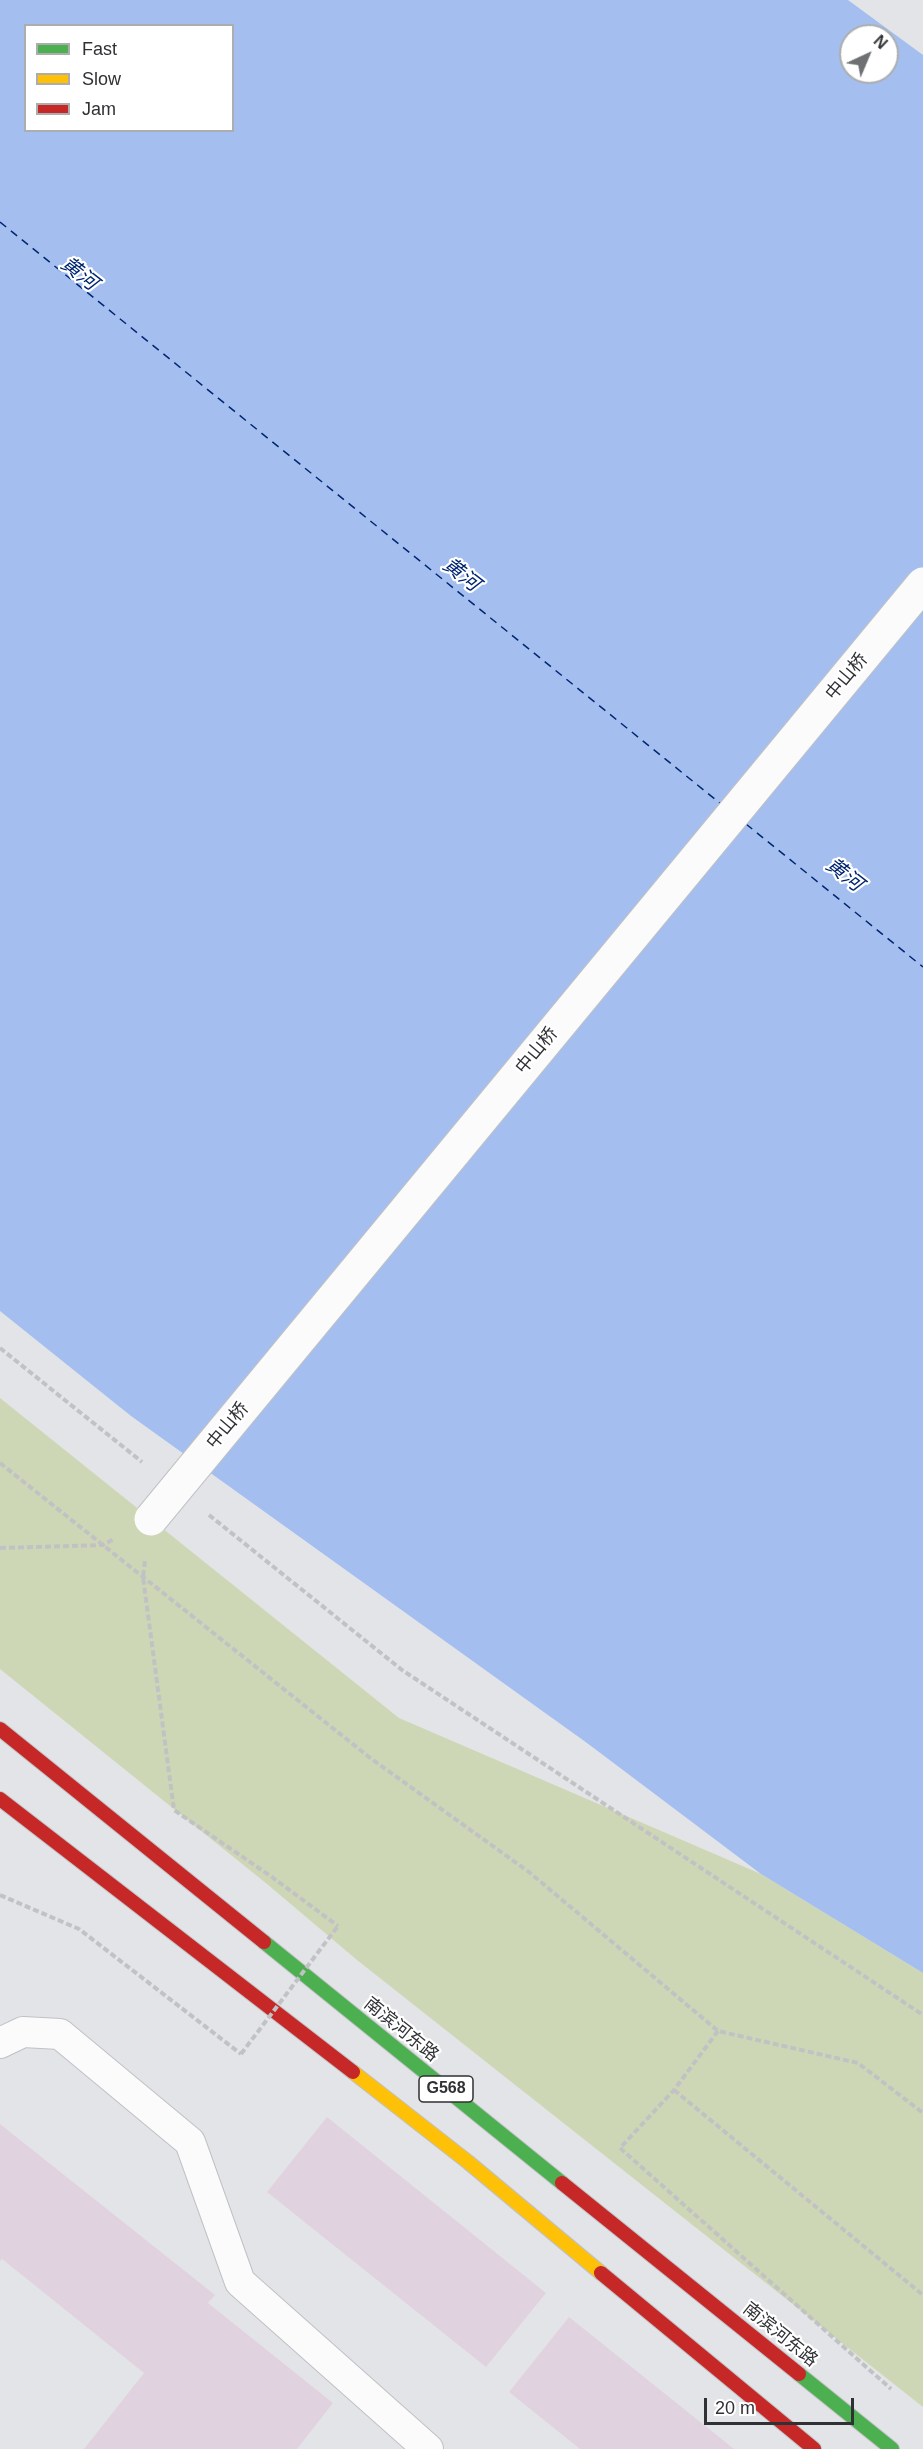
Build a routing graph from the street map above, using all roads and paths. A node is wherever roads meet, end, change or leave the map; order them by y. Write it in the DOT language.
graph roads {
  1 [pos="923,584"];
  2 [pos="0,1348"];
  3 [pos="0,1463"];
  4 [pos="150,1468"];
  5 [pos="206,1513"];
  6 [pos="151,1519"];
  7 [pos="103,1545"];
  8 [pos="0,1548"];
  9 [pos="143,1577"];
  10 [pos="0,1728"];
  11 [pos="0,1799"];
  12 [pos="0,1895"];
  13 [pos="923,2015"];
  14 [pos="718,2031"];
  15 [pos="0,2043"];
  16 [pos="674,2090"];
  17 [pos="923,2113"];
  18 [pos="923,2295"];
  19 [pos="896,2393"];
  20 [pos="428,2449"];
  21 [pos="814,2449"];
  22 [pos="892,2449"];
  1 -- 6 [label="street, 中山桥, bridge"];
  2 -- 4 [label="path"];
  3 -- 7 [label="path"];
  5 -- 13 [label="path"];
  6 -- 7 [label="path"];
  6 -- 9 [label="path"];
  7 -- 8 [label="path"];
  7 -- 9 [label="path"];
  9 -- 12 [label="path, bridge"];
  9 -- 14 [label="path"];
  10 -- 22 [label="highway, 南滨河东路 / G568"];
  11 -- 21 [label="highway, G568"];
  14 -- 16 [label="path"];
  14 -- 17 [label="path"];
  15 -- 20 [label="lane"];
  16 -- 18 [label="path"];
  16 -- 19 [label="path"];
}
